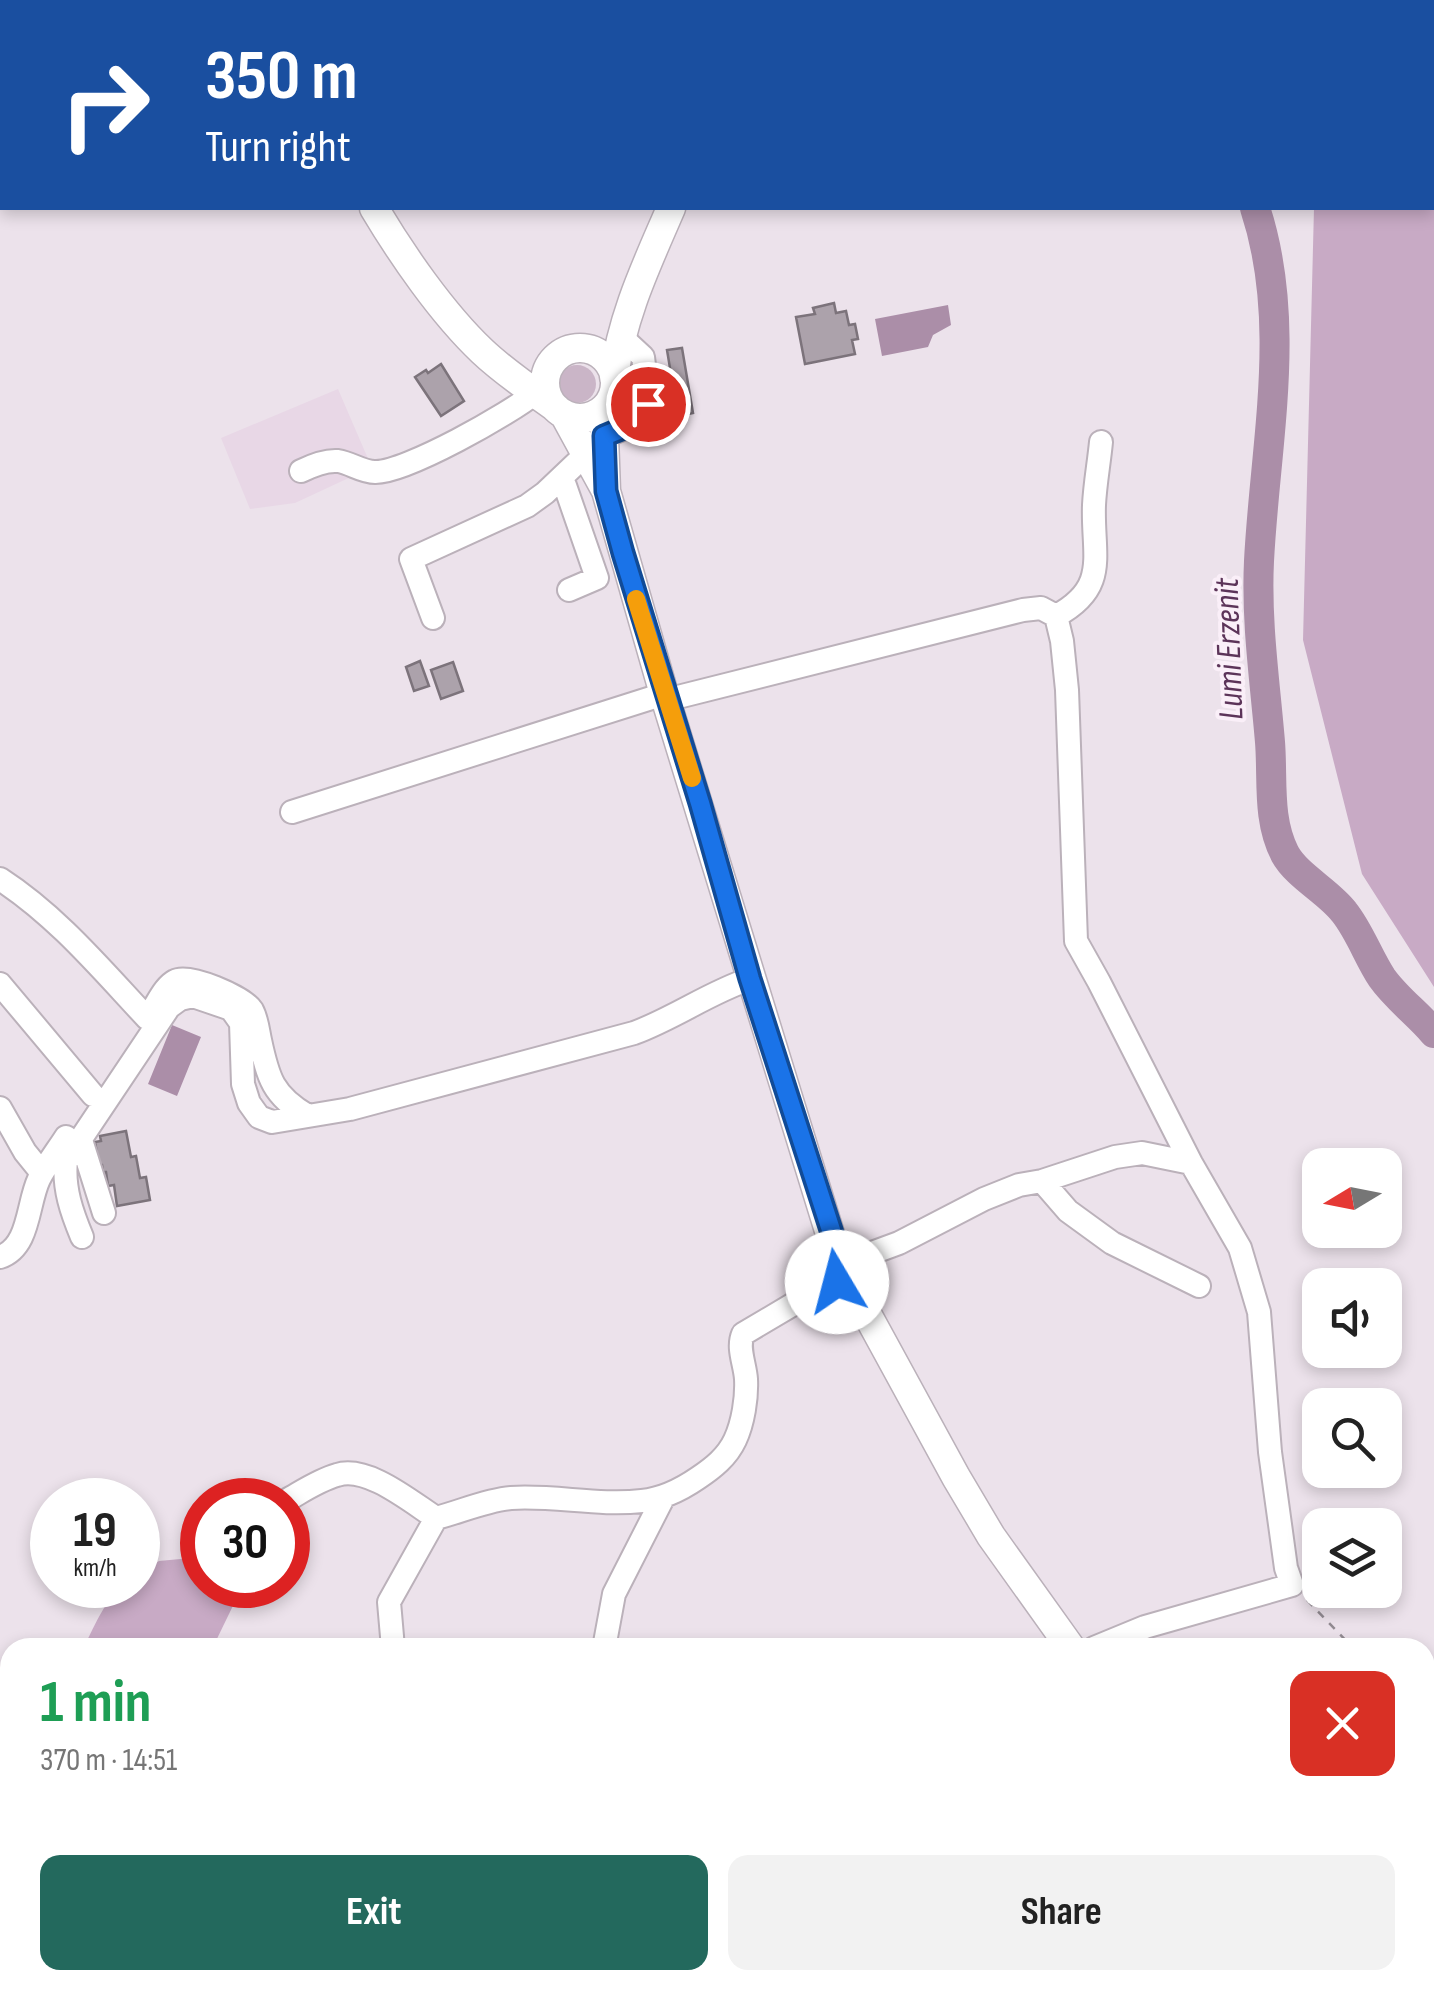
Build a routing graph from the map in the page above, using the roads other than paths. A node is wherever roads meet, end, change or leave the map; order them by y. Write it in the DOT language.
graph roads {
  1 [pos="375,210"];
  2 [pos="670,210"];
  3 [pos="636,289"];
  4 [pos="619,340"];
  5 [pos="591,350"];
  6 [pos="551,365"];
  7 [pos="506,370"];
  8 [pos="612,389"];
  9 [pos="552,405"];
  10 [pos="1101,442"];
  11 [pos="594,445"];
  12 [pos="301,472"];
  13 [pos="562,477"];
  14 [pos="569,590"];
  15 [pos="1056,616"];
  16 [pos="433,618"];
  17 [pos="665,697"];
  18 [pos="292,812"];
  19 [pos="0,880"];
  20 [pos="750,979"];
  21 [pos="0,984"];
  22 [pos="148,1018"];
  23 [pos="94,1095"];
  24 [pos="0,1108"];
  25 [pos="308,1116"];
  26 [pos="81,1140"];
  27 [pos="1191,1163"];
  28 [pos="42,1173"];
  29 [pos="1042,1181"];
  30 [pos="104,1213"];
  31 [pos="82,1237"];
  32 [pos="0,1258"];
  33 [pos="842,1264"];
  34 [pos="1199,1286"];
  35 [pos="310,1489"];
  36 [pos="664,1496"];
  37 [pos="436,1518"];
  38 [pos="393,1638"];
  39 [pos="606,1638"];
  40 [pos="1064,1638"];
  41 [pos="1118,1638"];
  1 -- 7 [label="main road"];
  2 -- 3 [label="main road"];
  3 -- 4 [label="main road"];
  3 -- 5 [label="main road"];
  4 -- 8 [label="main road"];
  4 -- 11 [label="street"];
  5 -- 6 [label="main road"];
  5 -- 8 [label="main road"];
  6 -- 7 [label="main road"];
  6 -- 9 [label="main road"];
  7 -- 9 [label="main road"];
  8 -- 9 [label="main road"];
  8 -- 11 [label="main road"];
  9 -- 11 [label="main road"];
  9 -- 12 [label="street"];
  10 -- 15 [label="street"];
  11 -- 13 [label="street"];
  11 -- 17 [label="main road"];
  13 -- 14 [label="street"];
  13 -- 16 [label="street"];
  15 -- 17 [label="street"];
  15 -- 27 [label="street"];
  17 -- 18 [label="street"];
  17 -- 20 [label="main road"];
  19 -- 22 [label="street"];
  20 -- 25 [label="street"];
  20 -- 33 [label="main road"];
  21 -- 23 [label="street"];
  22 -- 23 [label="street"];
  22 -- 25 [label="street"];
  23 -- 28 [label="street"];
  24 -- 28 [label="street"];
  25 -- 26 [label="street"];
  26 -- 30 [label="street"];
  26 -- 31 [label="street"];
  27 -- 29 [label="street"];
  27 -- 41 [label="street"];
  28 -- 32 [label="street"];
  29 -- 33 [label="street"];
  29 -- 34 [label="street"];
  33 -- 36 [label="street"];
  33 -- 40 [label="main road"];
  35 -- 37 [label="street"];
  36 -- 37 [label="street"];
  36 -- 39 [label="street"];
  37 -- 38 [label="street"];
}
